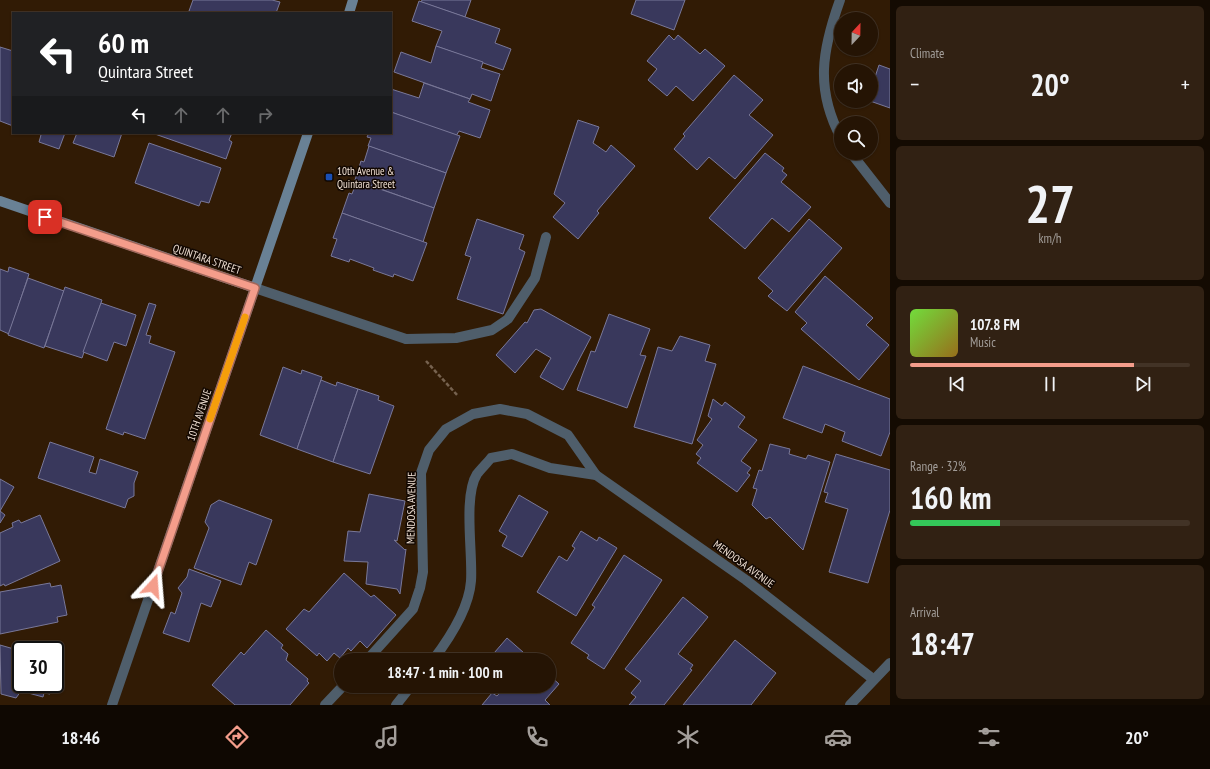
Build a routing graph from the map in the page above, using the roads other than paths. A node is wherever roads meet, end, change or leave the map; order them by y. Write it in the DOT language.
graph roads {
  1 [pos="353,0"];
  2 [pos="840,0"];
  3 [pos="349,12"];
  4 [pos="834,123"];
  5 [pos="308,134"];
  6 [pos="856,160"];
  7 [pos="0,201"];
  8 [pos="890,203"];
  9 [pos="546,238"];
  10 [pos="255,288"];
  11 [pos="596,475"];
  12 [pos="373,653"];
  13 [pos="438,653"];
  14 [pos="890,663"];
  15 [pos="873,679"];
  16 [pos="336,693"];
  17 [pos="405,693"];
  18 [pos="112,705"];
  19 [pos="325,705"];
  20 [pos="396,705"];
  21 [pos="850,705"];
  1 -- 3 [label="street"];
  2 -- 4 [label="street"];
  5 -- 10 [label="street, 10TH AVENUE"];
  6 -- 8 [label="street"];
  7 -- 10 [label="street, QUINTARA STREET"];
  9 -- 10 [label="street, QUINTARA STREET"];
  10 -- 18 [label="street, 10TH AVENUE"];
  11 -- 12 [label="street, MENDOSA AVENUE"];
  11 -- 13 [label="street, MENDOSA AVENUE"];
  11 -- 15 [label="street, MENDOSA AVENUE"];
  14 -- 15 [label="street"];
  15 -- 21 [label="street"];
  16 -- 19 [label="street"];
  17 -- 20 [label="street"];
}
